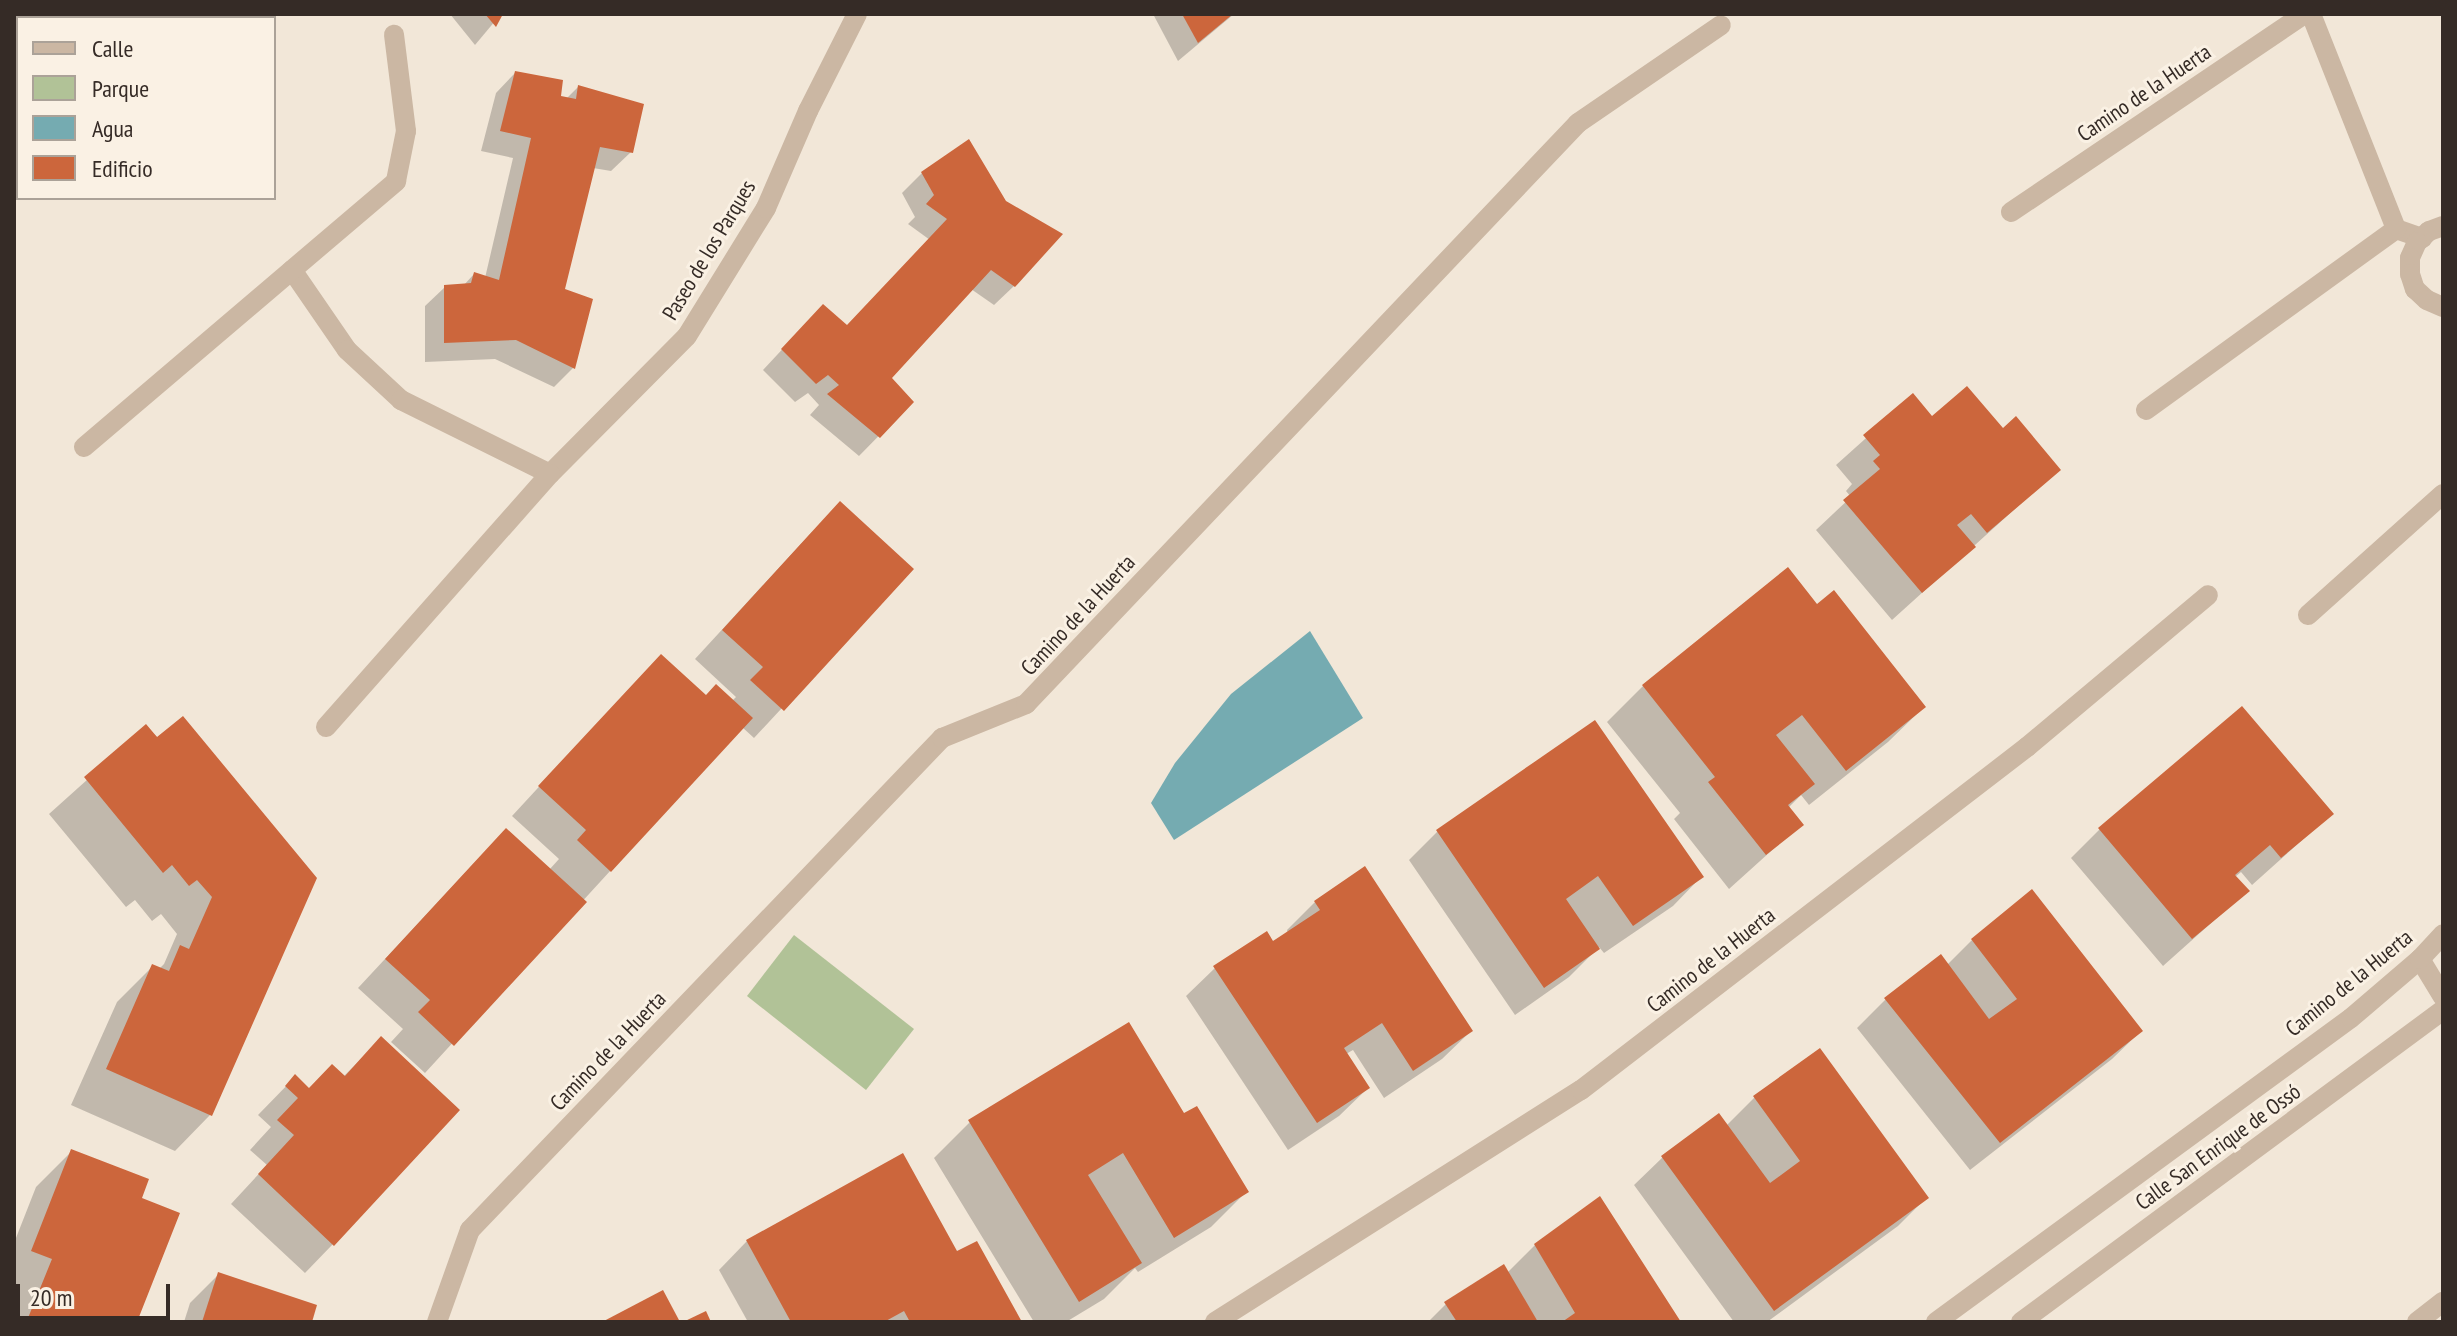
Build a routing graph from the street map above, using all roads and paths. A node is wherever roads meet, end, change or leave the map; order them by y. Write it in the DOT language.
graph roads {
  1 [pos="857,14"];
  2 [pos="2304,14"];
  3 [pos="2311,14"];
  4 [pos="1721,25"];
  5 [pos="394,35"];
  6 [pos="2011,212"];
  7 [pos="2443,226"];
  8 [pos="2396,229"];
  9 [pos="2422,238"];
  10 [pos="292,270"];
  11 [pos="2443,307"];
  12 [pos="2146,410"];
  13 [pos="84,447"];
  14 [pos="550,474"];
  15 [pos="2443,494"];
  16 [pos="2208,595"];
  17 [pos="2308,615"];
  18 [pos="326,727"];
  19 [pos="2443,934"];
  20 [pos="2420,959"];
  21 [pos="2443,997"];
  22 [pos="2443,1010"];
  23 [pos="2443,1302"];
  24 [pos="437,1322"];
  25 [pos="1215,1322"];
  26 [pos="1936,1322"];
  27 [pos="2021,1322"];
  28 [pos="2417,1322"];
  1 -- 14 [label="street, Paseo de los Parques"];
  2 -- 6 [label="street, Camino de la Huerta"];
  3 -- 8 [label="street"];
  4 -- 24 [label="street, Camino de la Huerta"];
  5 -- 10 [label="street"];
  7 -- 9 [label="street"];
  8 -- 9 [label="street"];
  8 -- 12 [label="street"];
  9 -- 11 [label="street"];
  10 -- 13 [label="street"];
  10 -- 14 [label="street"];
  14 -- 18 [label="street, Paseo de los Parques"];
  15 -- 17 [label="street"];
  16 -- 25 [label="street, Camino de la Huerta"];
  19 -- 20 [label="street, Camino de la Huerta"];
  20 -- 21 [label="street"];
  20 -- 26 [label="street, Camino de la Huerta"];
  22 -- 27 [label="street, Calle San Enrique de Ossó"];
  23 -- 28 [label="street"];
}
